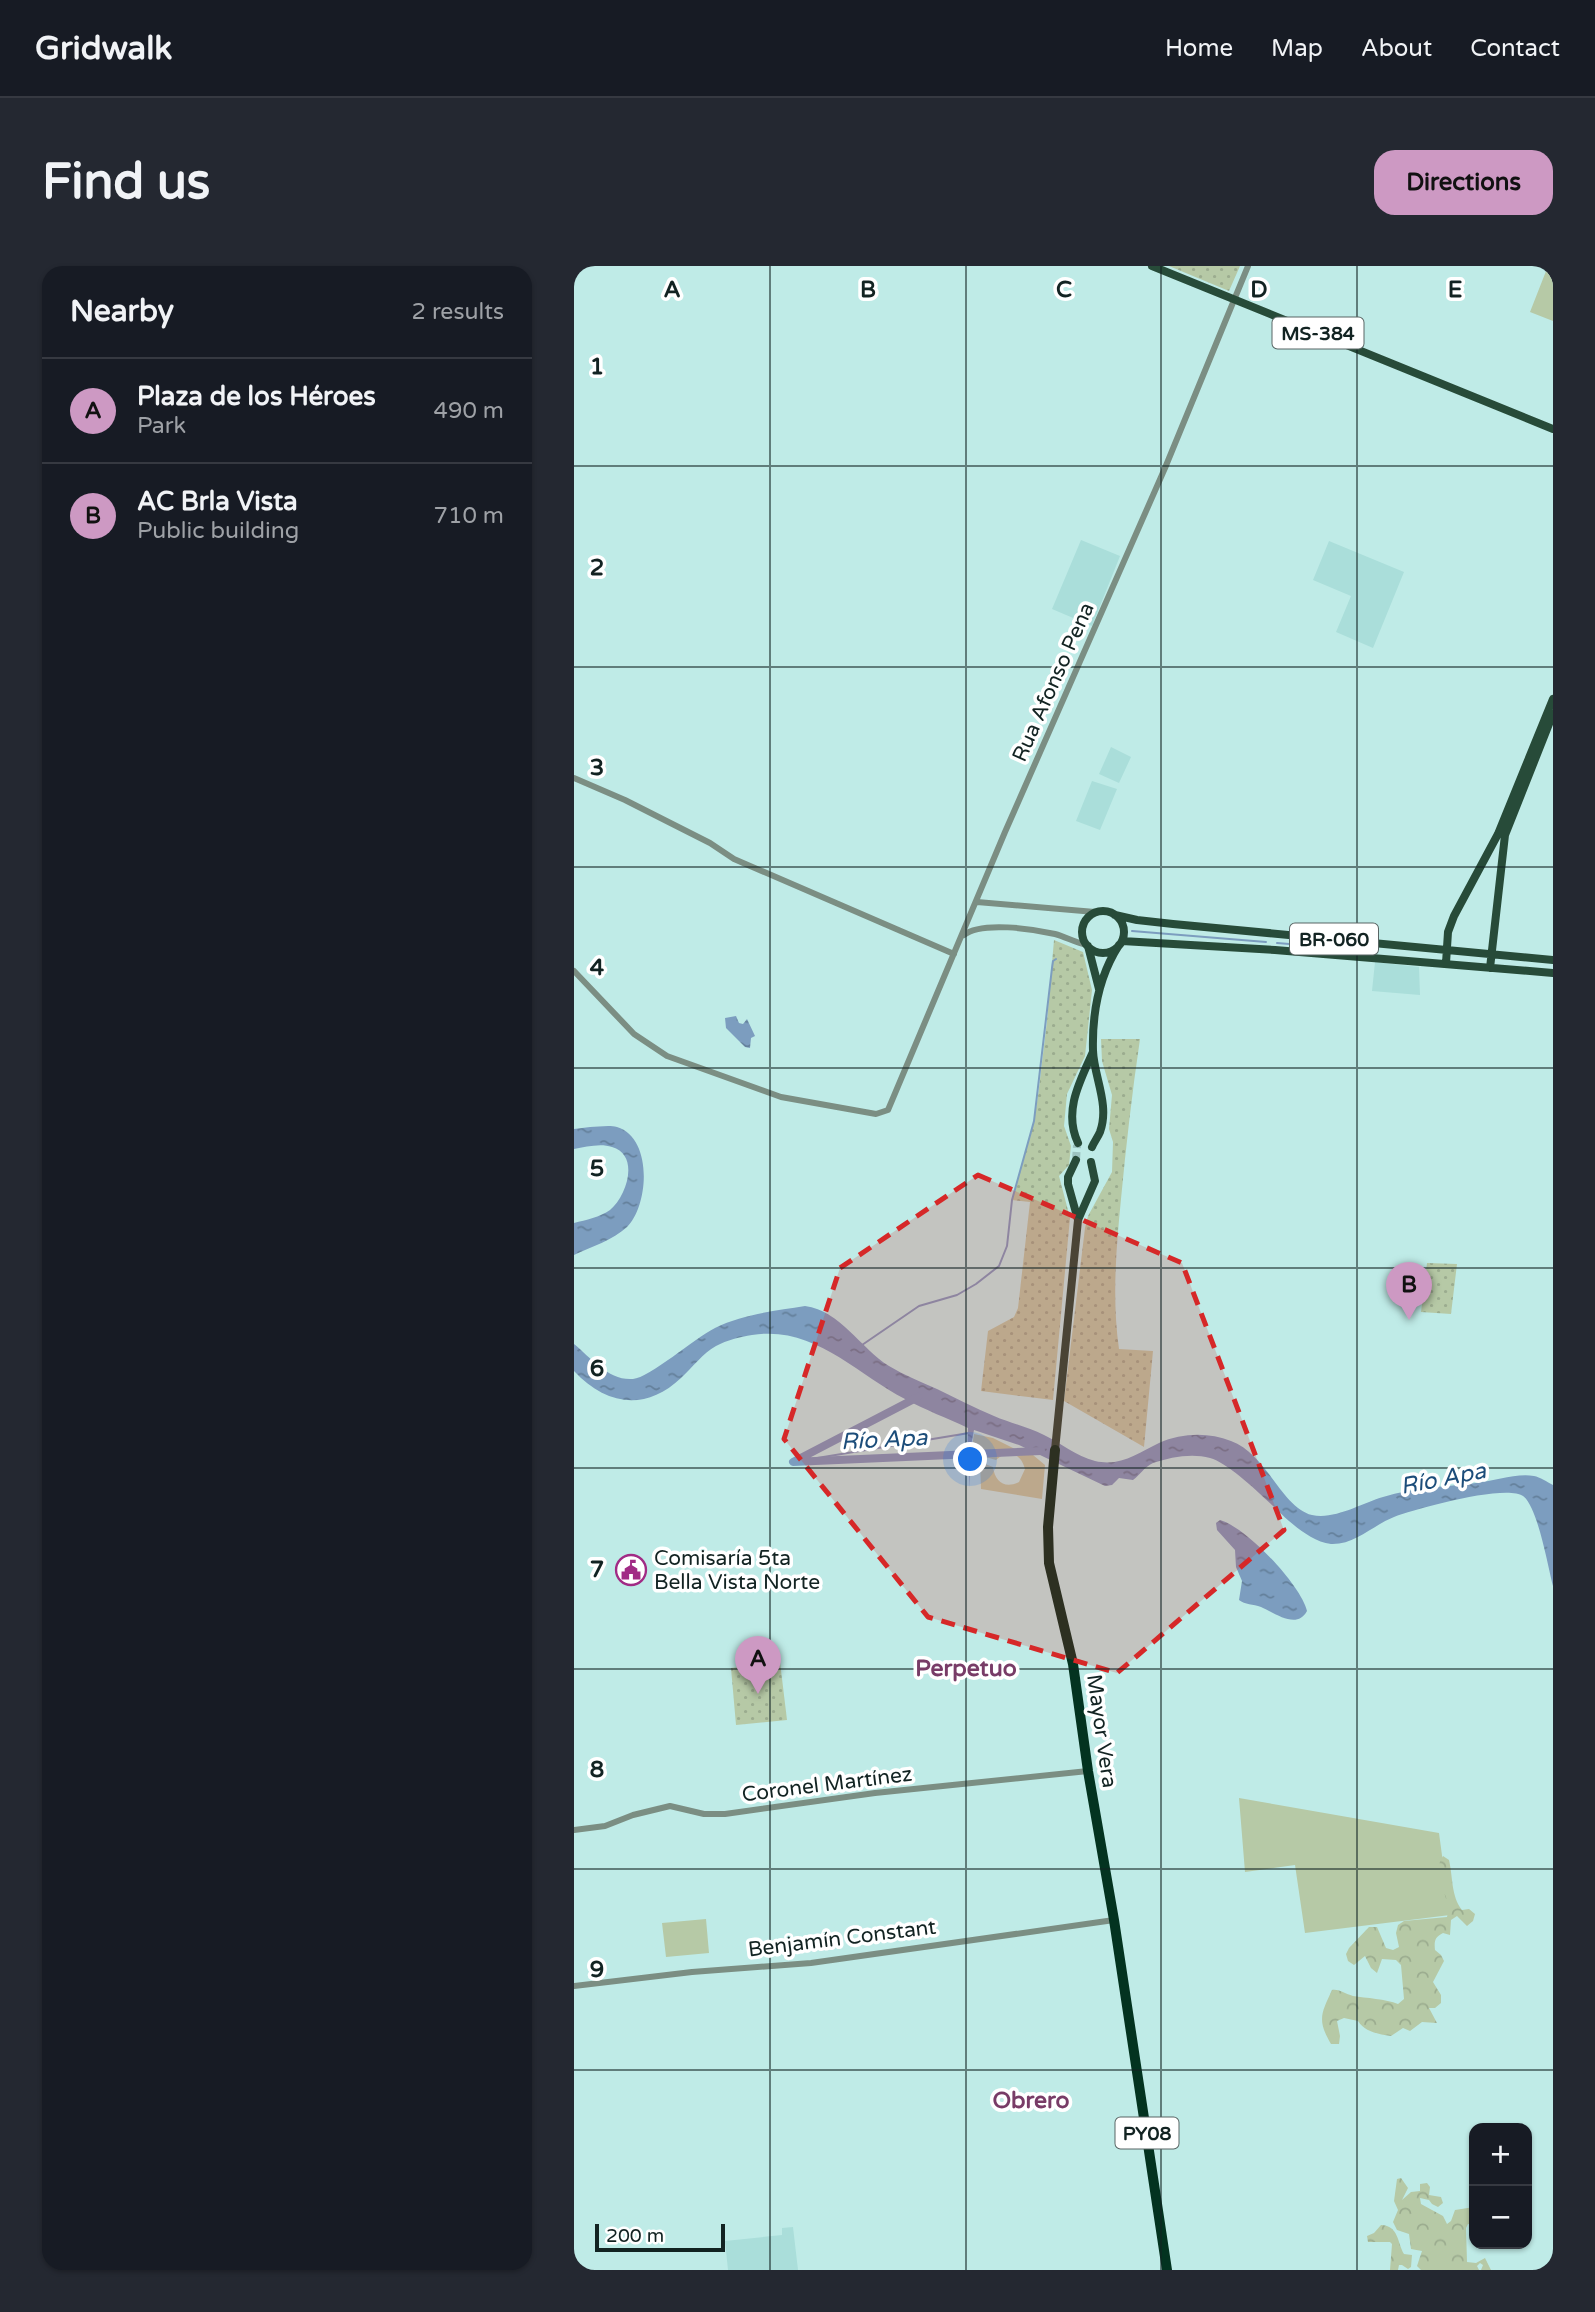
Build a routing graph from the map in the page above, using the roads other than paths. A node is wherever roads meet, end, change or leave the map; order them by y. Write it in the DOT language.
graph roads {
  1 [pos="1152,266"];
  2 [pos="1248,266"];
  3 [pos="1234,299"];
  4 [pos="1553,429"];
  5 [pos="1553,699"];
  6 [pos="1553,714"];
  7 [pos="574,778"];
  8 [pos="977,902"];
  9 [pos="1096,912"];
  10 [pos="1115,915"];
  11 [pos="962,936"];
  12 [pos="1120,943"];
  13 [pos="1087,946"];
  14 [pos="1446,948"];
  15 [pos="954,954"];
  16 [pos="1491,954"];
  17 [pos="1553,960"];
  18 [pos="1446,963"];
  19 [pos="1490,968"];
  20 [pos="574,971"];
  21 [pos="1553,972"];
  22 [pos="1099,989"];
  23 [pos="1093,1052"];
  24 [pos="1078,1220"];
  25 [pos="1055,1450"];
  26 [pos="1088,1771"];
  27 [pos="574,1830"];
  28 [pos="1114,1920"];
  29 [pos="574,1986"];
  30 [pos="1167,2270"];
  1 -- 3 [label="main road, MS-384"];
  2 -- 3 [label="street, Rua Afonso Pena"];
  3 -- 4 [label="main road, MS-384"];
  3 -- 8 [label="street, Rua Afonso Pena"];
  5 -- 14 [label="main road"];
  6 -- 16 [label="main road"];
  7 -- 15 [label="street"];
  8 -- 9 [label="street"];
  8 -- 11 [label="street, Rua Afonso Pena"];
  9 -- 10 [label="main road, BR-060"];
  9 -- 13 [label="main road"];
  10 -- 12 [label="main road"];
  10 -- 14 [label="main road, BR-060"];
  11 -- 13 [label="street"];
  11 -- 15 [label="street, Rua Afonso Pena"];
  12 -- 13 [label="main road, BR-060"];
  12 -- 18 [label="main road, BR-060"];
  12 -- 22 [label="main road"];
  13 -- 22 [label="main road"];
  14 -- 16 [label="main road, BR-060"];
  14 -- 18 [label="main road"];
  15 -- 20 [label="street, Rua Afonso Pena"];
  16 -- 17 [label="main road, BR-060"];
  16 -- 19 [label="main road"];
  18 -- 19 [label="main road, BR-060"];
  19 -- 21 [label="main road, BR-060"];
  22 -- 23 [label="main road"];
  23 -- 23 [label="main road"];
  24 -- 24 [label="main road"];
  24 -- 25 [label="main road"];
  25 -- 26 [label="highway, Mayor Vera / PY08"];
  26 -- 27 [label="street, Coronel Martínez"];
  26 -- 28 [label="highway, Mayor Vera / PY08"];
  28 -- 29 [label="street, Benjamín Constant"];
  28 -- 30 [label="highway, Mayor Vera / PY08"];
}
